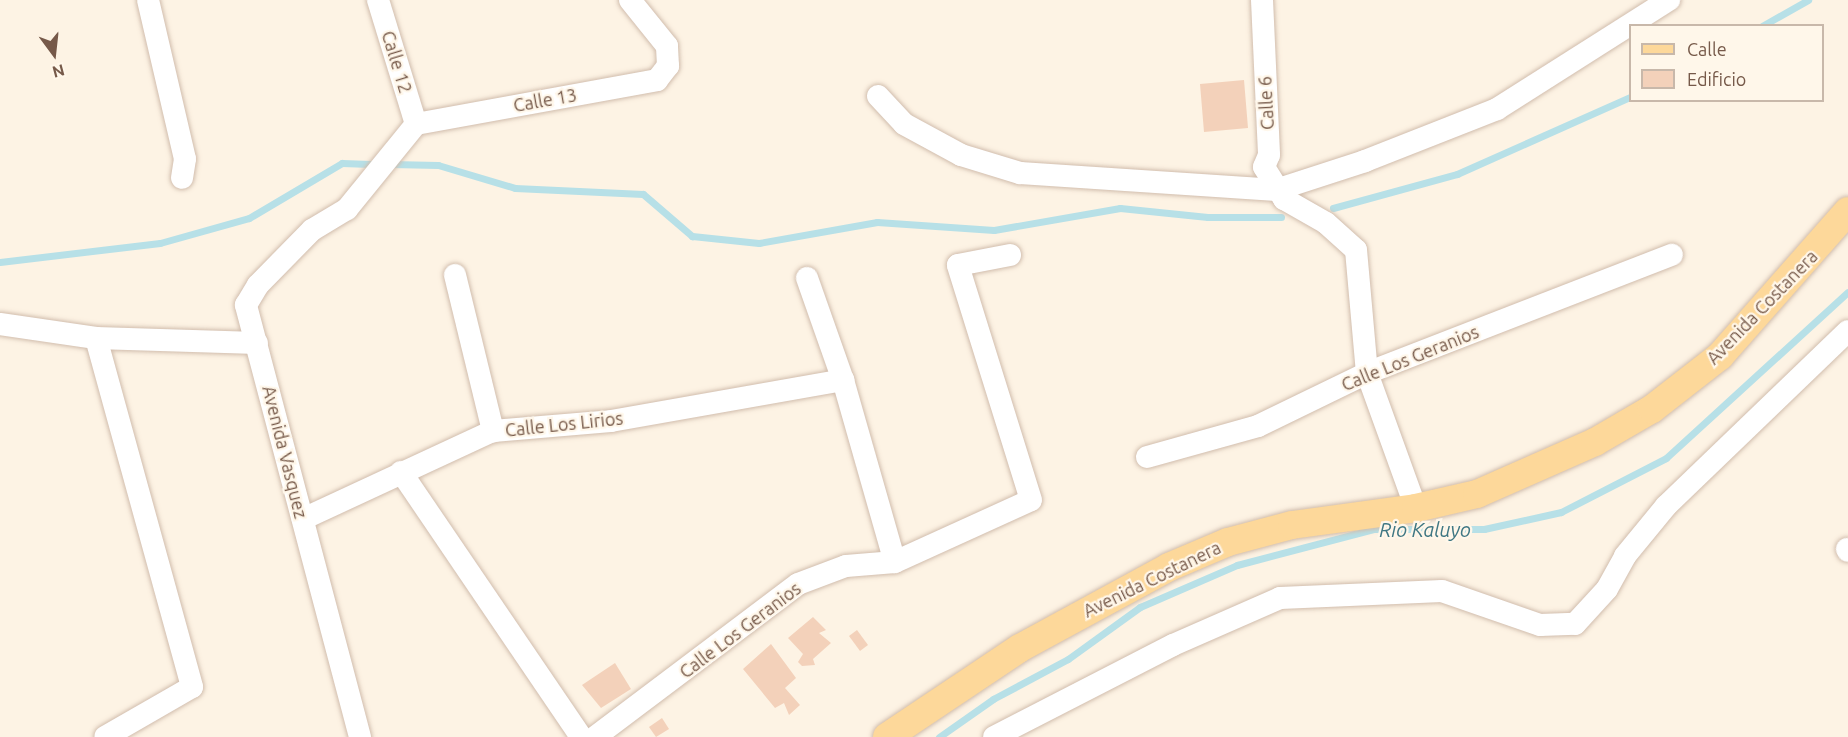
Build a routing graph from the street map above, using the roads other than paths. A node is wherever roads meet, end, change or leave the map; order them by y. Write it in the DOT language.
graph roads {
  1 [pos="148,0"];
  2 [pos="378,0"];
  3 [pos="630,0"];
  4 [pos="1262,0"];
  5 [pos="1669,0"];
  6 [pos="1631,24"];
  7 [pos="1629,25"];
  8 [pos="878,96"];
  9 [pos="416,124"];
  10 [pos="182,178"];
  11 [pos="1280,194"];
  12 [pos="1848,211"];
  13 [pos="1010,255"];
  14 [pos="1672,255"];
  15 [pos="455,275"];
  16 [pos="807,278"];
  17 [pos="0,324"];
  18 [pos="1848,331"];
  19 [pos="96,338"];
  20 [pos="257,343"];
  21 [pos="1367,373"];
  22 [pos="843,380"];
  23 [pos="493,431"];
  24 [pos="1147,457"];
  25 [pos="401,472"];
  26 [pos="1416,508"];
  27 [pos="303,519"];
  28 [pos="895,562"];
  29 [pos="105,737"];
  30 [pos="360,737"];
  31 [pos="581,737"];
  32 [pos="595,737"];
  33 [pos="888,737"];
  34 [pos="994,737"];
  1 -- 10 [label="street"];
  2 -- 9 [label="street, Calle 12"];
  3 -- 9 [label="street, Calle 13"];
  4 -- 11 [label="street, Calle 6"];
  5 -- 6 [label="street"];
  7 -- 11 [label="street"];
  8 -- 11 [label="street"];
  9 -- 20 [label="street, Avenida Vasquez"];
  11 -- 21 [label="street"];
  12 -- 26 [label="main road, Avenida Costanera"];
  13 -- 28 [label="street, Calle Los Geranios"];
  14 -- 21 [label="street, Calle Los Geranios"];
  15 -- 23 [label="street"];
  16 -- 22 [label="street"];
  17 -- 19 [label="street"];
  18 -- 34 [label="street"];
  19 -- 20 [label="street"];
  19 -- 29 [label="street"];
  20 -- 27 [label="street, Avenida Vasquez"];
  21 -- 24 [label="street, Calle Los Geranios"];
  21 -- 26 [label="street"];
  22 -- 23 [label="street, Calle Los Lirios"];
  22 -- 28 [label="street"];
  23 -- 25 [label="street, Calle Los Lirios"];
  25 -- 27 [label="street, Calle Los Lirios"];
  25 -- 31 [label="street"];
  26 -- 33 [label="main road, Avenida Costanera"];
  27 -- 30 [label="street, Avenida Vasquez"];
  28 -- 32 [label="street, Calle Los Geranios"];
}
